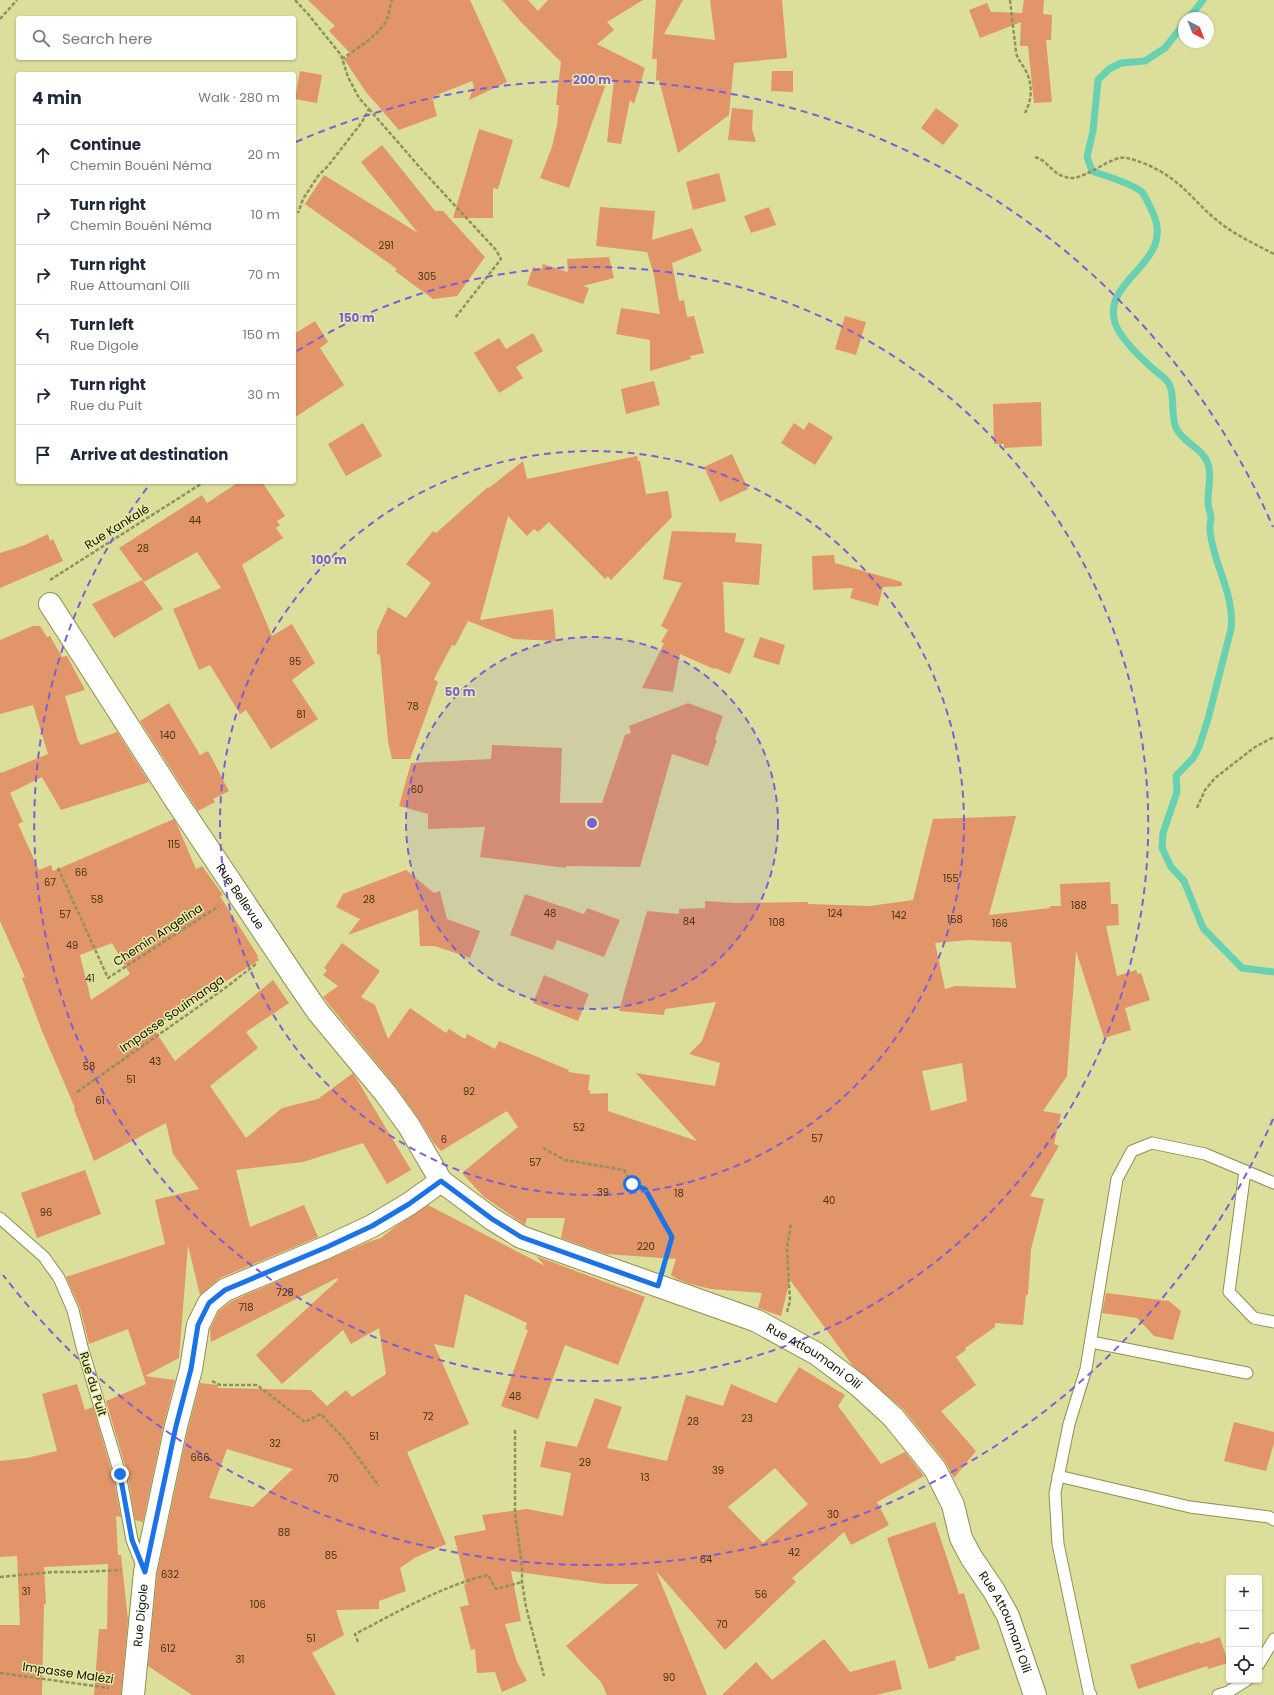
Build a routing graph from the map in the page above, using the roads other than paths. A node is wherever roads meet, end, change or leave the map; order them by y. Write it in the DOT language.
graph roads {
  1 [pos="50,604"];
  2 [pos="1245,1171"];
  3 [pos="441,1181"];
  4 [pos="1274,1183"];
  5 [pos="0,1218"];
  6 [pos="1274,1322"];
  7 [pos="1091,1342"];
  8 [pos="1246,1373"];
  9 [pos="1058,1476"];
  10 [pos="1274,1520"];
  11 [pos="145,1572"];
  12 [pos="1274,1638"];
  13 [pos="1262,1659"];
  14 [pos="1242,1683"];
  15 [pos="133,1693"];
  16 [pos="1035,1695"];
  17 [pos="1091,1695"];
  18 [pos="1218,1695"];
  1 -- 3 [label="street, Rue Bellevue"];
  2 -- 4 [label="lane"];
  2 -- 6 [label="lane"];
  2 -- 7 [label="lane"];
  3 -- 11 [label="street, Rue Digole"];
  3 -- 16 [label="street, Rue Attoumani Oili"];
  5 -- 11 [label="lane, Rue du Puit"];
  7 -- 8 [label="lane"];
  7 -- 9 [label="lane"];
  9 -- 10 [label="lane"];
  9 -- 17 [label="lane"];
  11 -- 15 [label="street, Rue Digole"];
  12 -- 13 [label="lane"];
  14 -- 18 [label="lane"];
}
